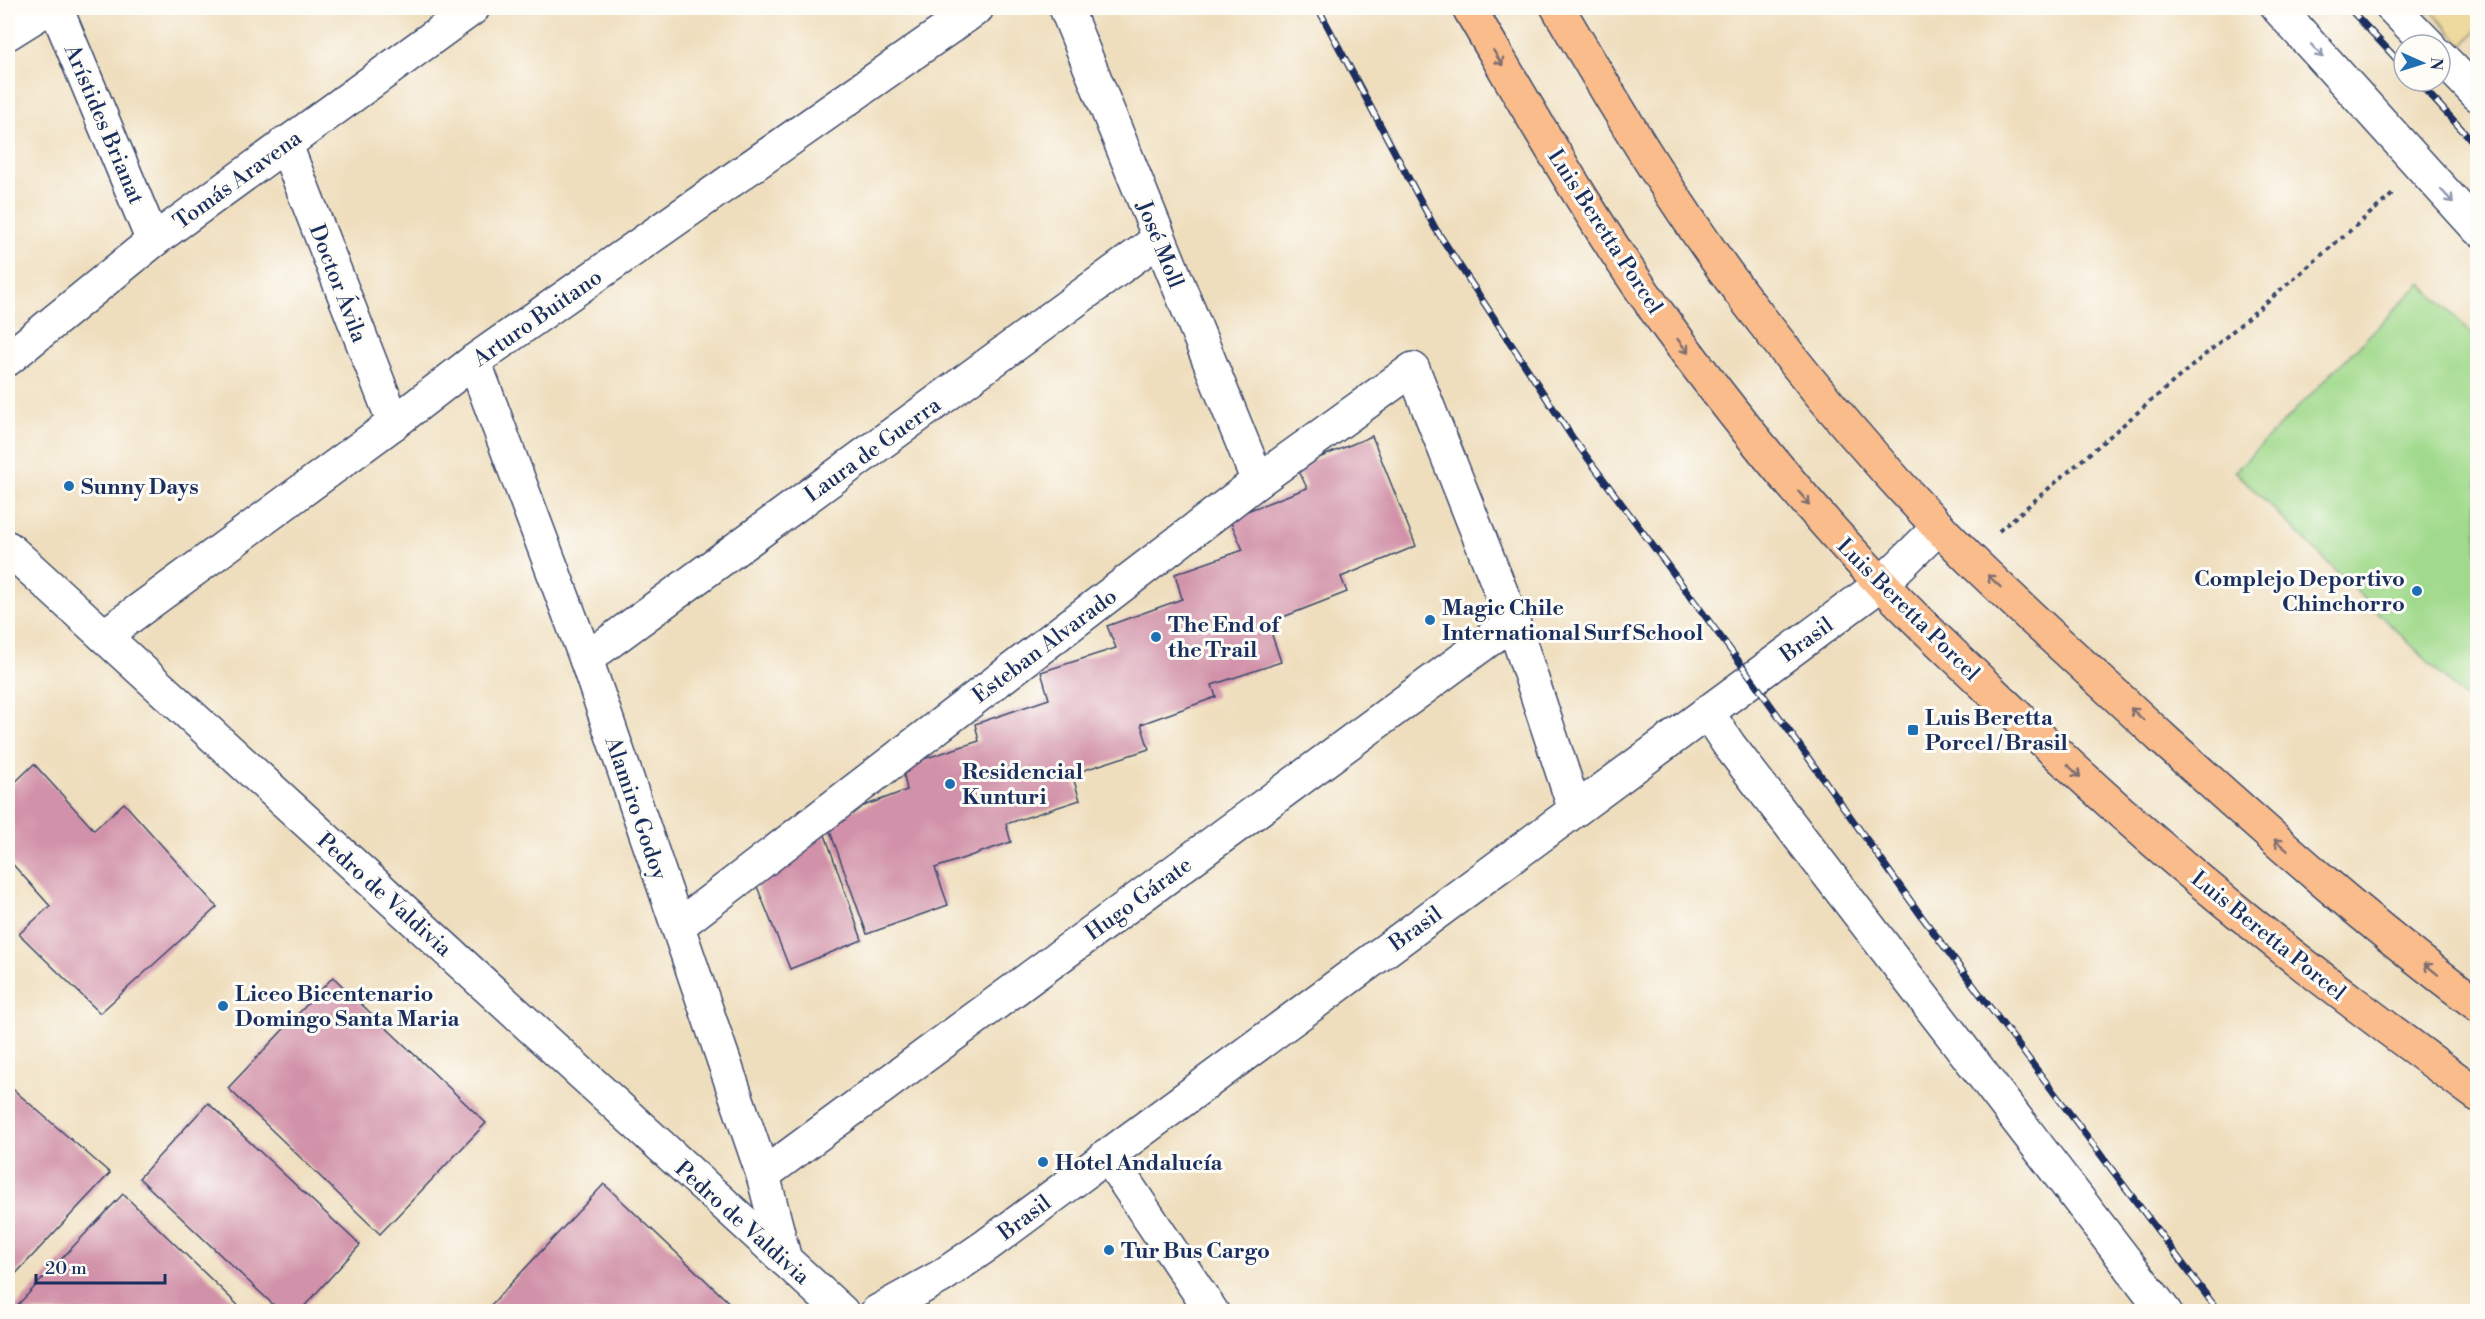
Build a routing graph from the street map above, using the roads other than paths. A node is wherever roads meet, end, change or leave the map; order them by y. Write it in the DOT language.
graph roads {
  1 [pos="48,8"];
  2 [pos="56,8"];
  3 [pos="473,8"];
  4 [pos="977,8"];
  5 [pos="1066,8"];
  6 [pos="1469,8"];
  7 [pos="1557,8"];
  8 [pos="2278,8"];
  9 [pos="2393,8"];
  10 [pos="8,33"];
  11 [pos="2417,33"];
  12 [pos="2452,68"];
  13 [pos="2478,95"];
  14 [pos="285,143"];
  15 [pos="2478,229"];
  16 [pos="1159,239"];
  17 [pos="153,241"];
  18 [pos="8,358"];
  19 [pos="474,360"];
  20 [pos="394,423"];
  21 [pos="1258,481"];
  22 [pos="1939,527"];
  23 [pos="8,548"];
  24 [pos="1881,584"];
  25 [pos="1513,622"];
  26 [pos="104,636"];
  27 [pos="586,659"];
  28 [pos="1707,712"];
  29 [pos="1575,810"];
  30 [pos="678,926"];
  31 [pos="2478,1005"];
  32 [pos="2478,1095"];
  33 [pos="1107,1155"];
  34 [pos="763,1175"];
  35 [pos="785,1260"];
  36 [pos="842,1311"];
  37 [pos="877,1311"];
  38 [pos="1212,1311"];
  39 [pos="2165,1311"];
  1 -- 10 [label="street"];
  2 -- 17 [label="street, Arístides Brianat"];
  3 -- 14 [label="street, Tomás Aravena"];
  4 -- 19 [label="street, Arturo Buitano"];
  5 -- 16 [label="street, José Moll"];
  6 -- 24 [label="main road, Luis Beretta Porcel, one-way"];
  7 -- 22 [label="main road"];
  8 -- 15 [label="street, one-way"];
  9 -- 11 [label="street"];
  12 -- 13 [label="street"];
  14 -- 17 [label="street, Tomás Aravena"];
  14 -- 20 [label="street, Doctor Ávila"];
  16 -- 21 [label="street, José Moll"];
  16 -- 27 [label="street, Laura de Guerra"];
  17 -- 18 [label="street, Tomás Aravena"];
  19 -- 20 [label="street, Arturo Buitano"];
  19 -- 27 [label="street, Alamiro Godoy"];
  20 -- 26 [label="street, Arturo Buitano"];
  21 -- 25 [label="street, Esteban Alvarado"];
  21 -- 30 [label="street, Esteban Alvarado"];
  22 -- 24 [label="street, Brasil"];
  31 -- 22 [label="main road, one-way"];
  23 -- 26 [label="street, Pedro de Valdivia"];
  24 -- 28 [label="street, Brasil"];
  24 -- 32 [label="main road, Luis Beretta Porcel, one-way"];
  25 -- 29 [label="street"];
  25 -- 34 [label="street, Hugo Gárate"];
  26 -- 35 [label="street, Pedro de Valdivia"];
  27 -- 30 [label="street, Alamiro Godoy"];
  28 -- 29 [label="street, Brasil"];
  28 -- 39 [label="street"];
  29 -- 33 [label="street, Brasil"];
  30 -- 34 [label="street, Alamiro Godoy"];
  33 -- 37 [label="street, Brasil"];
  33 -- 38 [label="street"];
  34 -- 35 [label="street, Alamiro Godoy"];
  35 -- 36 [label="street, Pedro de Valdivia"];
}
